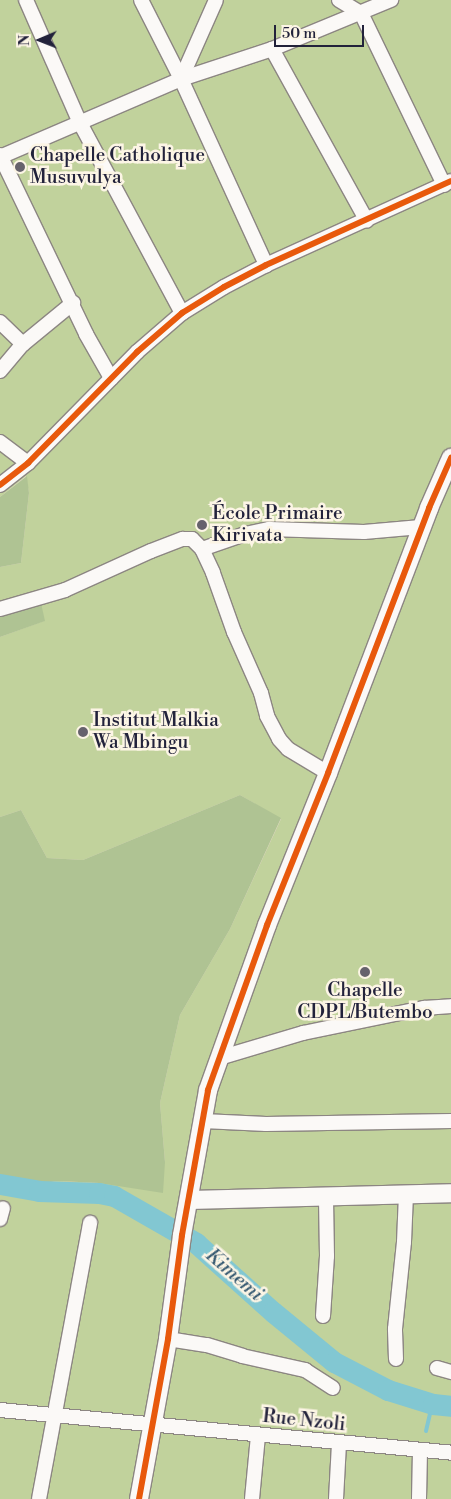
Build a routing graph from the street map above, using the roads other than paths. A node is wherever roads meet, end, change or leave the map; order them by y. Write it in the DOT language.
graph roads {
  1 [pos="26,0"];
  2 [pos="141,0"];
  3 [pos="216,0"];
  4 [pos="339,0"];
  5 [pos="391,0"];
  6 [pos="361,13"];
  7 [pos="272,49"];
  8 [pos="181,79"];
  9 [pos="79,121"];
  10 [pos="0,156"];
  11 [pos="448,183"];
  12 [pos="367,221"];
  13 [pos="266,265"];
  14 [pos="73,303"];
  15 [pos="182,313"];
  16 [pos="0,322"];
  17 [pos="23,344"];
  18 [pos="0,371"];
  19 [pos="111,378"];
  20 [pos="0,442"];
  21 [pos="451,458"];
  22 [pos="28,463"];
  23 [pos="0,485"];
  24 [pos="421,528"];
  25 [pos="202,549"];
  26 [pos="0,609"];
  27 [pos="328,773"];
  28 [pos="451,1006"];
  29 [pos="218,1058"];
  30 [pos="203,1121"];
  31 [pos="451,1121"];
  32 [pos="451,1193"];
  33 [pos="406,1194"];
  34 [pos="326,1197"];
  35 [pos="189,1200"];
  36 [pos="90,1223"];
  37 [pos="323,1316"];
  38 [pos="168,1340"];
  39 [pos="396,1359"];
  40 [pos="437,1368"];
  41 [pos="451,1372"];
  42 [pos="333,1388"];
  43 [pos="0,1410"];
  44 [pos="54,1414"];
  45 [pos="153,1425"];
  46 [pos="258,1434"];
  47 [pos="339,1444"];
  48 [pos="420,1451"];
  49 [pos="451,1453"];
  50 [pos="39,1499"];
  51 [pos="139,1499"];
  52 [pos="252,1499"];
  53 [pos="336,1499"];
  54 [pos="418,1499"];
  1 -- 9 [label="street"];
  2 -- 8 [label="street"];
  3 -- 8 [label="street"];
  4 -- 6 [label="street"];
  5 -- 6 [label="street"];
  6 -- 7 [label="street"];
  6 -- 11 [label="street"];
  7 -- 8 [label="street"];
  7 -- 12 [label="street"];
  8 -- 9 [label="street"];
  8 -- 13 [label="street"];
  9 -- 10 [label="street"];
  9 -- 15 [label="street"];
  10 -- 14 [label="street"];
  11 -- 12 [label="street"];
  12 -- 13 [label="street"];
  13 -- 15 [label="street"];
  14 -- 17 [label="street"];
  14 -- 19 [label="street"];
  15 -- 19 [label="street"];
  16 -- 17 [label="street"];
  17 -- 18 [label="street"];
  19 -- 22 [label="street"];
  20 -- 22 [label="street"];
  21 -- 24 [label="street"];
  22 -- 23 [label="street"];
  24 -- 25 [label="street"];
  24 -- 27 [label="street"];
  25 -- 26 [label="street"];
  25 -- 27 [label="street"];
  27 -- 29 [label="street"];
  28 -- 29 [label="street"];
  29 -- 30 [label="street"];
  30 -- 31 [label="street"];
  30 -- 35 [label="street"];
  32 -- 33 [label="street"];
  33 -- 34 [label="street"];
  33 -- 39 [label="street"];
  34 -- 35 [label="street"];
  34 -- 37 [label="street"];
  35 -- 38 [label="street"];
  36 -- 44 [label="street"];
  38 -- 42 [label="street"];
  38 -- 45 [label="street"];
  40 -- 41 [label="street"];
  43 -- 44 [label="street, Rue Nzoli"];
  44 -- 45 [label="street, Rue Nzoli"];
  44 -- 50 [label="street"];
  45 -- 46 [label="street, Rue Nzoli"];
  45 -- 51 [label="street"];
  46 -- 47 [label="street, Rue Nzoli"];
  46 -- 52 [label="street"];
  47 -- 48 [label="street, Rue Nzoli"];
  47 -- 53 [label="street"];
  48 -- 49 [label="street, Rue Nzoli"];
  48 -- 54 [label="street"];
}
